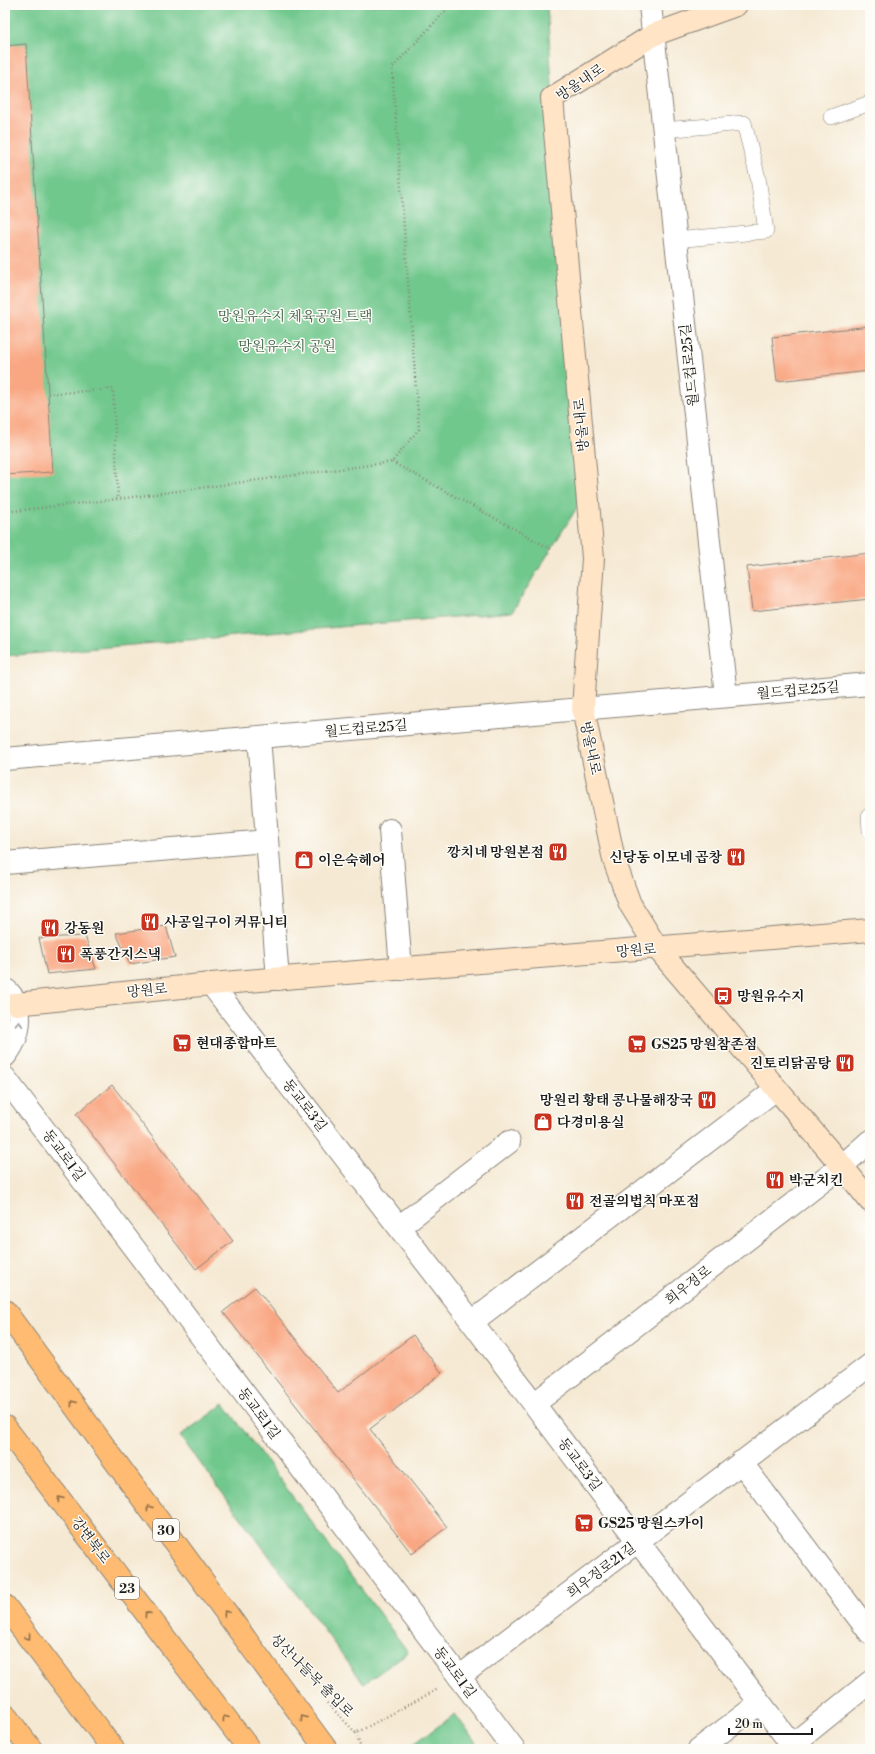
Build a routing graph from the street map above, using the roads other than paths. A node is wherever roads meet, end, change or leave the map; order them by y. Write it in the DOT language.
graph roads {
  1 [pos="650,5"];
  2 [pos="736,5"];
  3 [pos="653,35"];
  4 [pos="870,103"];
  5 [pos="831,117"];
  6 [pos="663,130"];
  7 [pos="676,240"];
  8 [pos="870,684"];
  9 [pos="726,696"];
  10 [pos="583,709"];
  11 [pos="259,737"];
  12 [pos="5,759"];
  13 [pos="869,816"];
  14 [pos="390,830"];
  15 [pos="870,831"];
  16 [pos="267,841"];
  17 [pos="5,863"];
  18 [pos="870,930"];
  19 [pos="657,948"];
  20 [pos="401,969"];
  21 [pos="278,979"];
  22 [pos="211,984"];
  23 [pos="10,996"];
  24 [pos="5,1056"];
  25 [pos="5,1078"];
  26 [pos="776,1089"];
  27 [pos="870,1141"];
  28 [pos="509,1142"];
  29 [pos="842,1166"];
  30 [pos="870,1201"];
  31 [pos="399,1227"];
  32 [pos="5,1311"];
  33 [pos="472,1322"];
  34 [pos="870,1365"];
  35 [pos="534,1404"];
  36 [pos="5,1427"];
  37 [pos="741,1462"];
  38 [pos="639,1542"];
  39 [pos="5,1606"];
  40 [pos="870,1633"];
  41 [pos="459,1677"];
  42 [pos="870,1682"];
  43 [pos="760,1703"];
  44 [pos="5,1715"];
  45 [pos="793,1747"];
  46 [pos="31,1749"];
  47 [pos="113,1749"];
  48 [pos="249,1749"];
  49 [pos="326,1749"];
  50 [pos="514,1749"];
  51 [pos="699,1749"];
  1 -- 3 [label="street, 월드컵로25길"];
  2 -- 3 [label="street, 방울내로"];
  3 -- 6 [label="street, 월드컵로25길"];
  3 -- 10 [label="street, 방울내로"];
  4 -- 5 [label="lane"];
  6 -- 7 [label="street, 월드컵로25길"];
  6 -- 7 [label="lane"];
  7 -- 9 [label="street, 월드컵로25길"];
  8 -- 9 [label="street, 월드컵로25길"];
  9 -- 10 [label="street, 월드컵로25길"];
  10 -- 11 [label="street, 월드컵로25길"];
  10 -- 19 [label="street, 방울내로"];
  11 -- 12 [label="street, 월드컵로25길"];
  11 -- 16 [label="street"];
  13 -- 15 [label="lane"];
  14 -- 20 [label="street"];
  16 -- 17 [label="street"];
  16 -- 21 [label="street"];
  18 -- 19 [label="street, 망원로"];
  19 -- 20 [label="street, 망원로"];
  19 -- 26 [label="street"];
  20 -- 21 [label="street, 망원로"];
  21 -- 22 [label="street, 망원로"];
  22 -- 23 [label="street, 망원로"];
  22 -- 31 [label="street, 동교로3길"];
  24 -- 23 [label="street, one-way"];
  25 -- 41 [label="street, 동교로1길"];
  26 -- 29 [label="street"];
  26 -- 33 [label="street"];
  27 -- 29 [label="street, 희우정로"];
  28 -- 31 [label="street"];
  29 -- 30 [label="street"];
  29 -- 35 [label="street, 희우정로"];
  31 -- 33 [label="street, 동교로3길"];
  49 -- 32 [label="highway, 30, one-way"];
  33 -- 35 [label="street, 동교로3길"];
  34 -- 37 [label="street, 희우정로21길"];
  35 -- 38 [label="street, 동교로3길"];
  48 -- 36 [label="highway, 강변북로 / 23, one-way"];
  37 -- 38 [label="street, 희우정로21길"];
  37 -- 40 [label="street"];
  38 -- 41 [label="street, 희우정로21길"];
  38 -- 43 [label="street, 동교로3길"];
  39 -- 47 [label="highway, one-way"];
  41 -- 50 [label="street, 동교로1길"];
  42 -- 45 [label="street"];
  43 -- 45 [label="street, 동교로3길"];
  43 -- 51 [label="street"];
  44 -- 46 [label="highway"];
}
